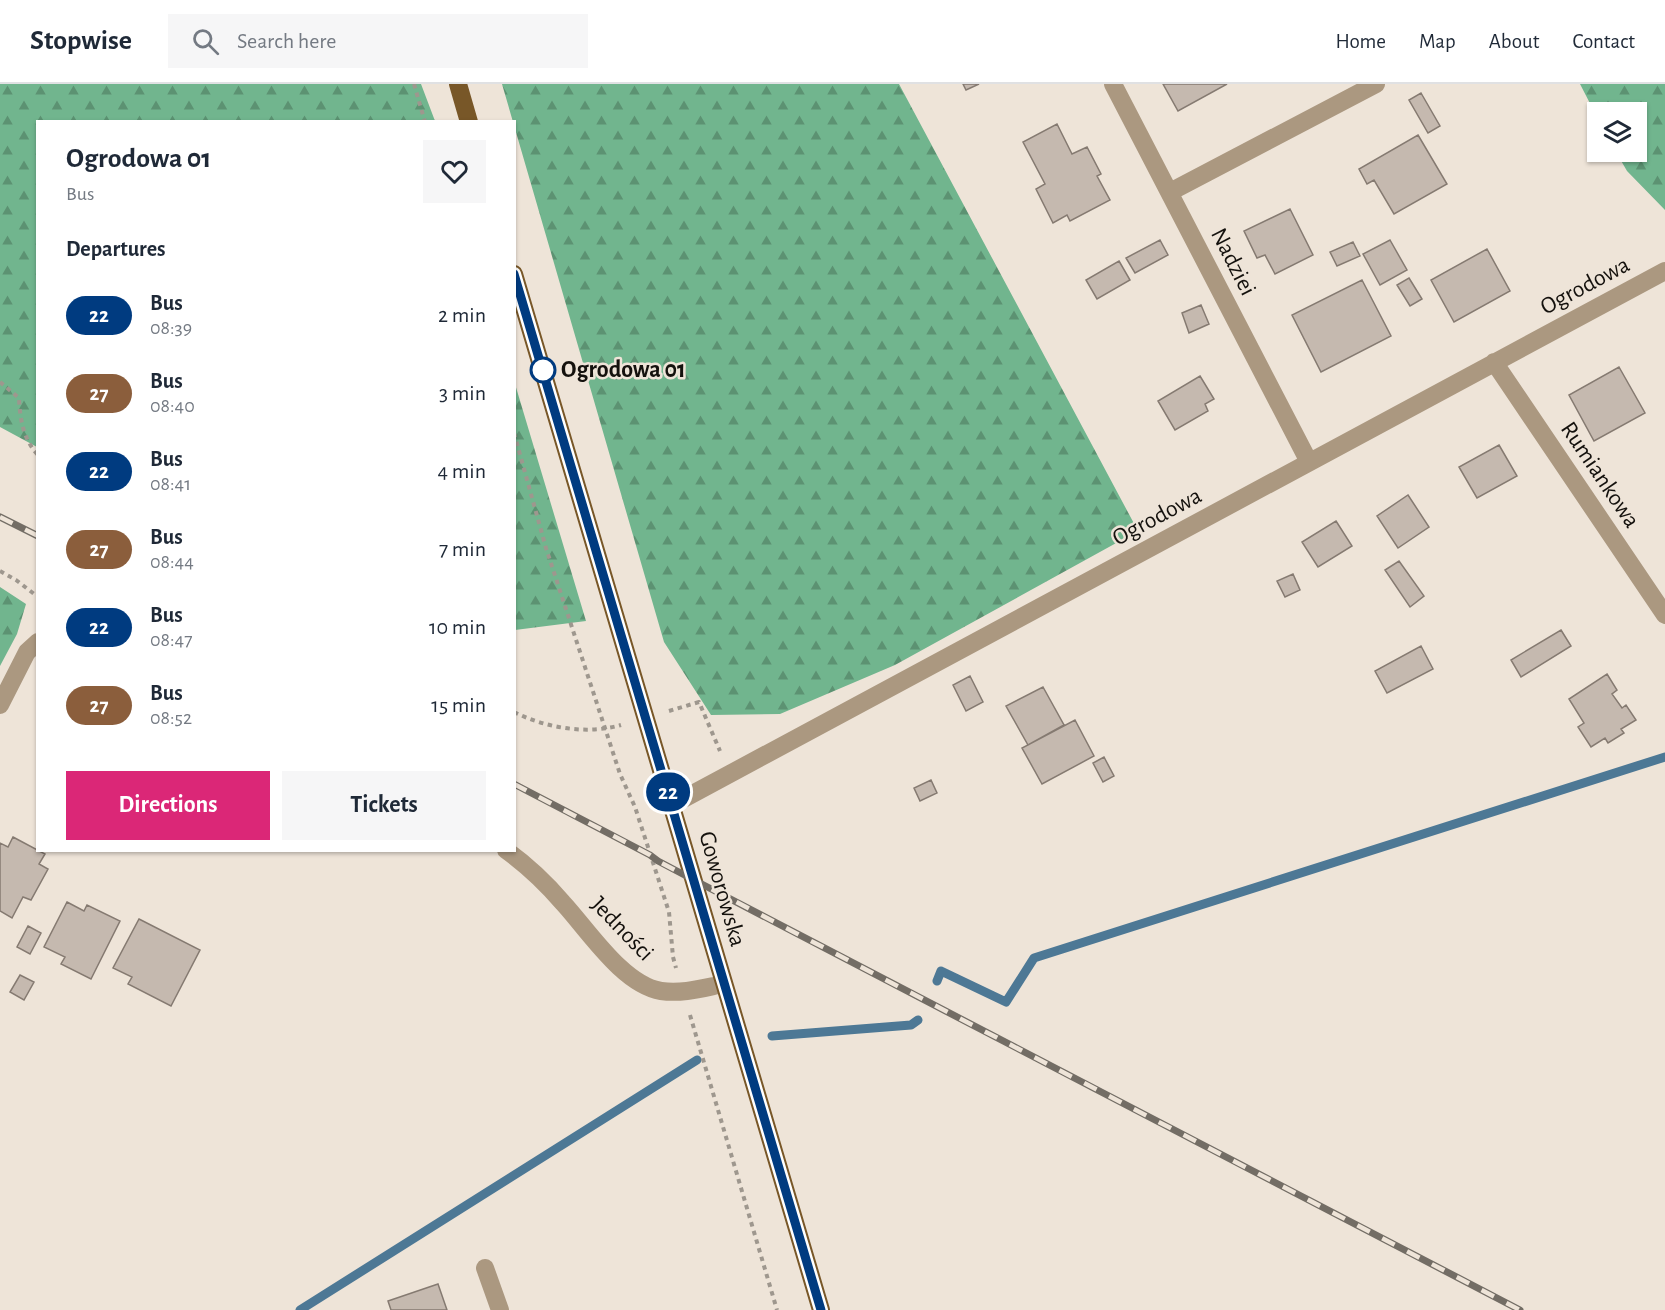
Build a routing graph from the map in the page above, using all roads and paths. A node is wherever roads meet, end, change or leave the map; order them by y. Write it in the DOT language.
graph roads {
  1 [pos="414,84"];
  2 [pos="458,84"];
  3 [pos="1113,84"];
  4 [pos="1376,84"];
  5 [pos="424,120"];
  6 [pos="468,120"];
  7 [pos="1170,192"];
  8 [pos="1665,271"];
  9 [pos="516,281"];
  10 [pos="1494,362"];
  11 [pos="0,382"];
  12 [pos="516,440"];
  13 [pos="36,453"];
  14 [pos="1309,462"];
  15 [pos="0,571"];
  16 [pos="36,595"];
  17 [pos="1665,615"];
  18 [pos="36,644"];
  19 [pos="0,705"];
  20 [pos="516,713"];
  21 [pos="646,718"];
  22 [pos="607,730"];
  23 [pos="730,774"];
  24 [pos="672,805"];
  25 [pos="509,852"];
  26 [pos="724,984"];
  27 [pos="683,992"];
  28 [pos="485,1268"];
  29 [pos="500,1310"];
  30 [pos="777,1310"];
  31 [pos="821,1310"];
  1 -- 5 [label="path"];
  2 -- 6 [label="main road"];
  3 -- 7 [label="street, Nadziei"];
  4 -- 7 [label="street"];
  7 -- 14 [label="street, Nadziei"];
  8 -- 10 [label="street, Ogrodowa"];
  9 -- 21 [label="main road, Goworowska"];
  10 -- 14 [label="street, Ogrodowa"];
  10 -- 17 [label="street, Rumiankowa"];
  11 -- 13 [label="path"];
  12 -- 22 [label="path"];
  14 -- 23 [label="street, Ogrodowa"];
  15 -- 16 [label="path"];
  18 -- 19 [label="street"];
  20 -- 22 [label="path"];
  21 -- 22 [label="path"];
  21 -- 23 [label="path"];
  21 -- 24 [label="main road, Goworowska"];
  22 -- 27 [label="path"];
  23 -- 24 [label="street, Ogrodowa"];
  24 -- 26 [label="main road, Goworowska"];
  25 -- 27 [label="street, Jedności"];
  26 -- 27 [label="street, Jedności"];
  26 -- 31 [label="main road, Goworowska"];
  27 -- 30 [label="path"];
  28 -- 29 [label="street"];
}
